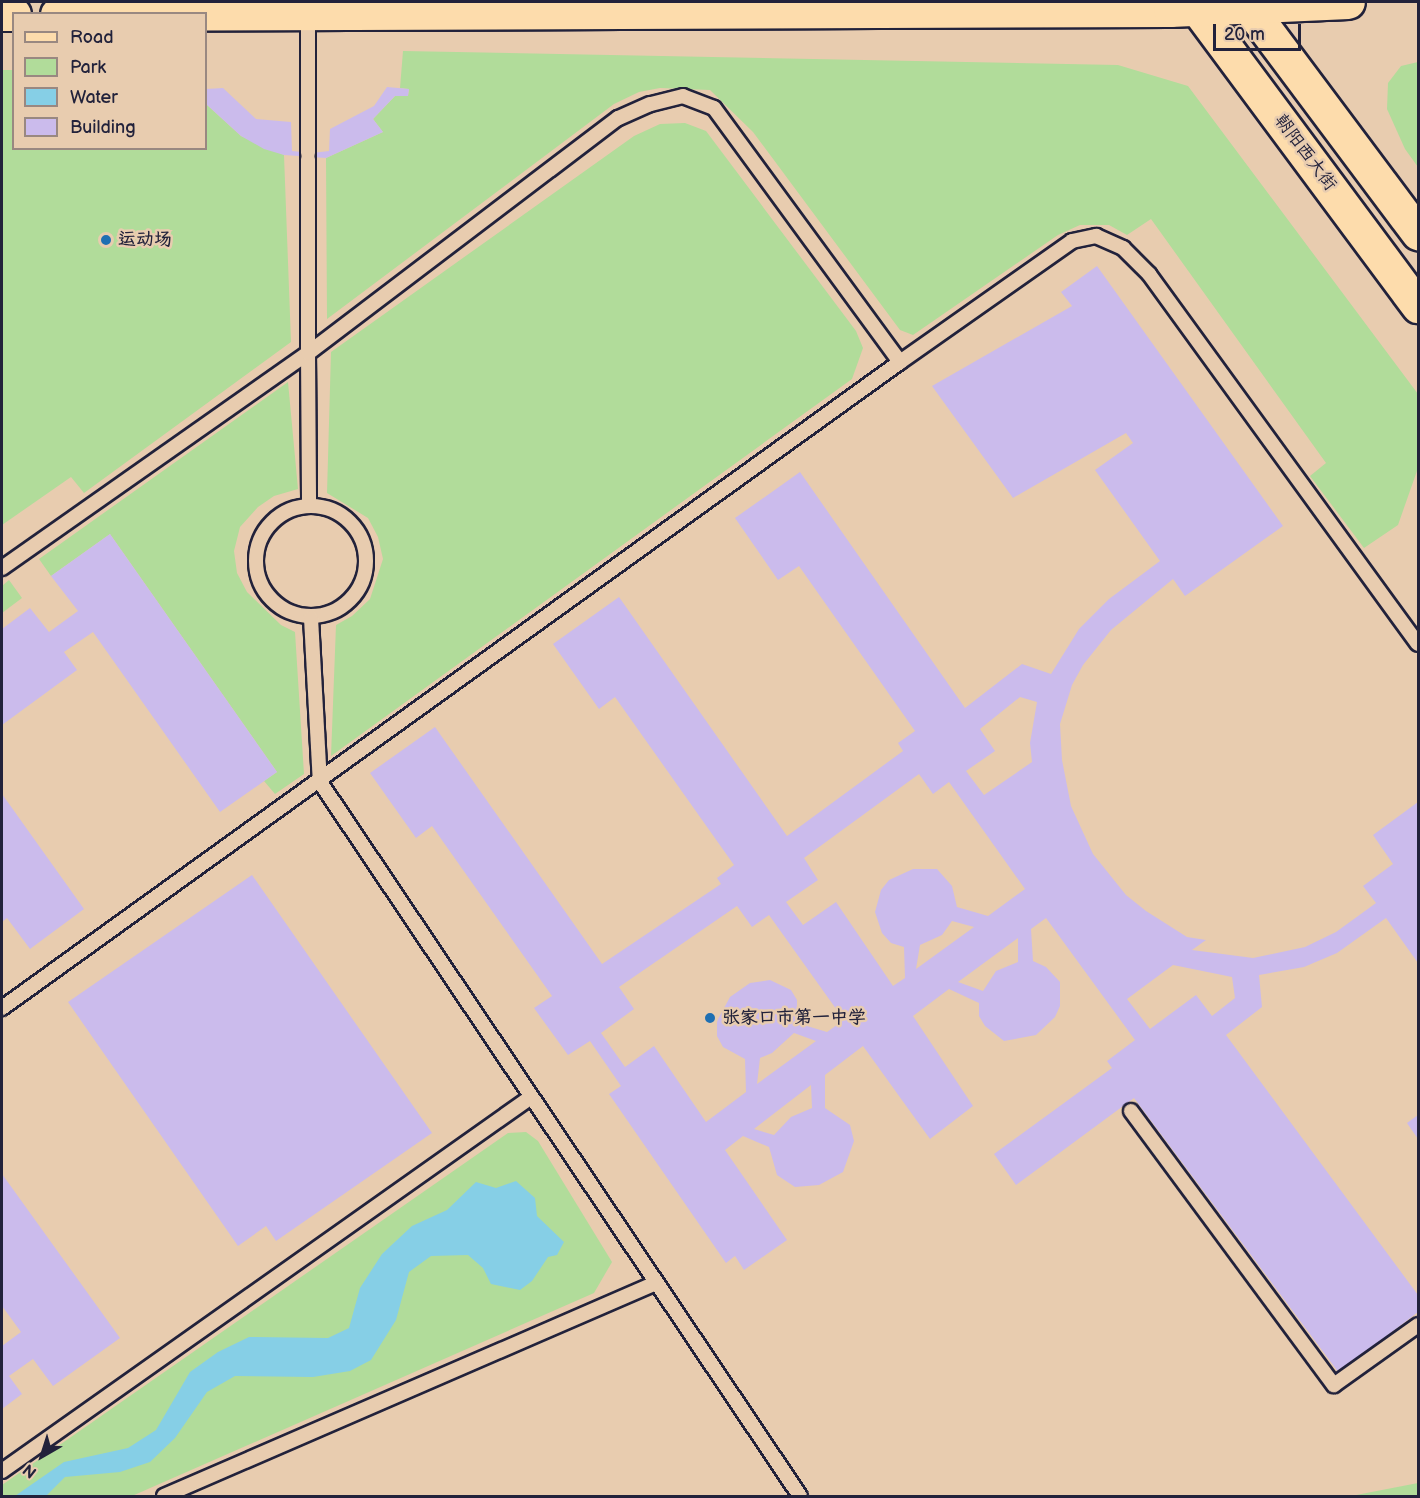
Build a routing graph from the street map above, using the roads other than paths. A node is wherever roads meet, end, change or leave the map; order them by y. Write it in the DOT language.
graph roads {
  1 [pos="1348,2"];
  2 [pos="1195,5"];
  3 [pos="1247,5"];
  4 [pos="308,12"];
  5 [pos="207,13"];
  6 [pos="1419,233"];
  7 [pos="1419,306"];
  8 [pos="308,353"];
  9 [pos="900,362"];
  10 [pos="309,505"];
  11 [pos="2,568"];
  12 [pos="311,618"];
  13 [pos="1416,634"];
  14 [pos="320,782"];
  15 [pos="2,1008"];
  16 [pos="531,1097"];
  17 [pos="1131,1111"];
  18 [pos="656,1283"];
  19 [pos="1419,1325"];
  20 [pos="2,1471"];
  21 [pos="165,1497"];
  22 [pos="800,1497"];
  1 -- 3 [label="main road"];
  2 -- 3 [label="main road"];
  2 -- 4 [label="main road"];
  2 -- 7 [label="main road, 朝阳西大街"];
  3 -- 6 [label="main road"];
  4 -- 5 [label="main road"];
  4 -- 8 [label="lane"];
  8 -- 9 [label="lane"];
  8 -- 10 [label="lane"];
  8 -- 11 [label="lane"];
  9 -- 13 [label="lane"];
  9 -- 14 [label="lane"];
  10 -- 12 [label="lane"];
  10 -- 12 [label="lane"];
  12 -- 14 [label="lane"];
  14 -- 15 [label="lane"];
  14 -- 16 [label="lane"];
  16 -- 18 [label="lane"];
  16 -- 20 [label="lane"];
  17 -- 19 [label="lane"];
  18 -- 21 [label="lane"];
  18 -- 22 [label="lane"];
}
